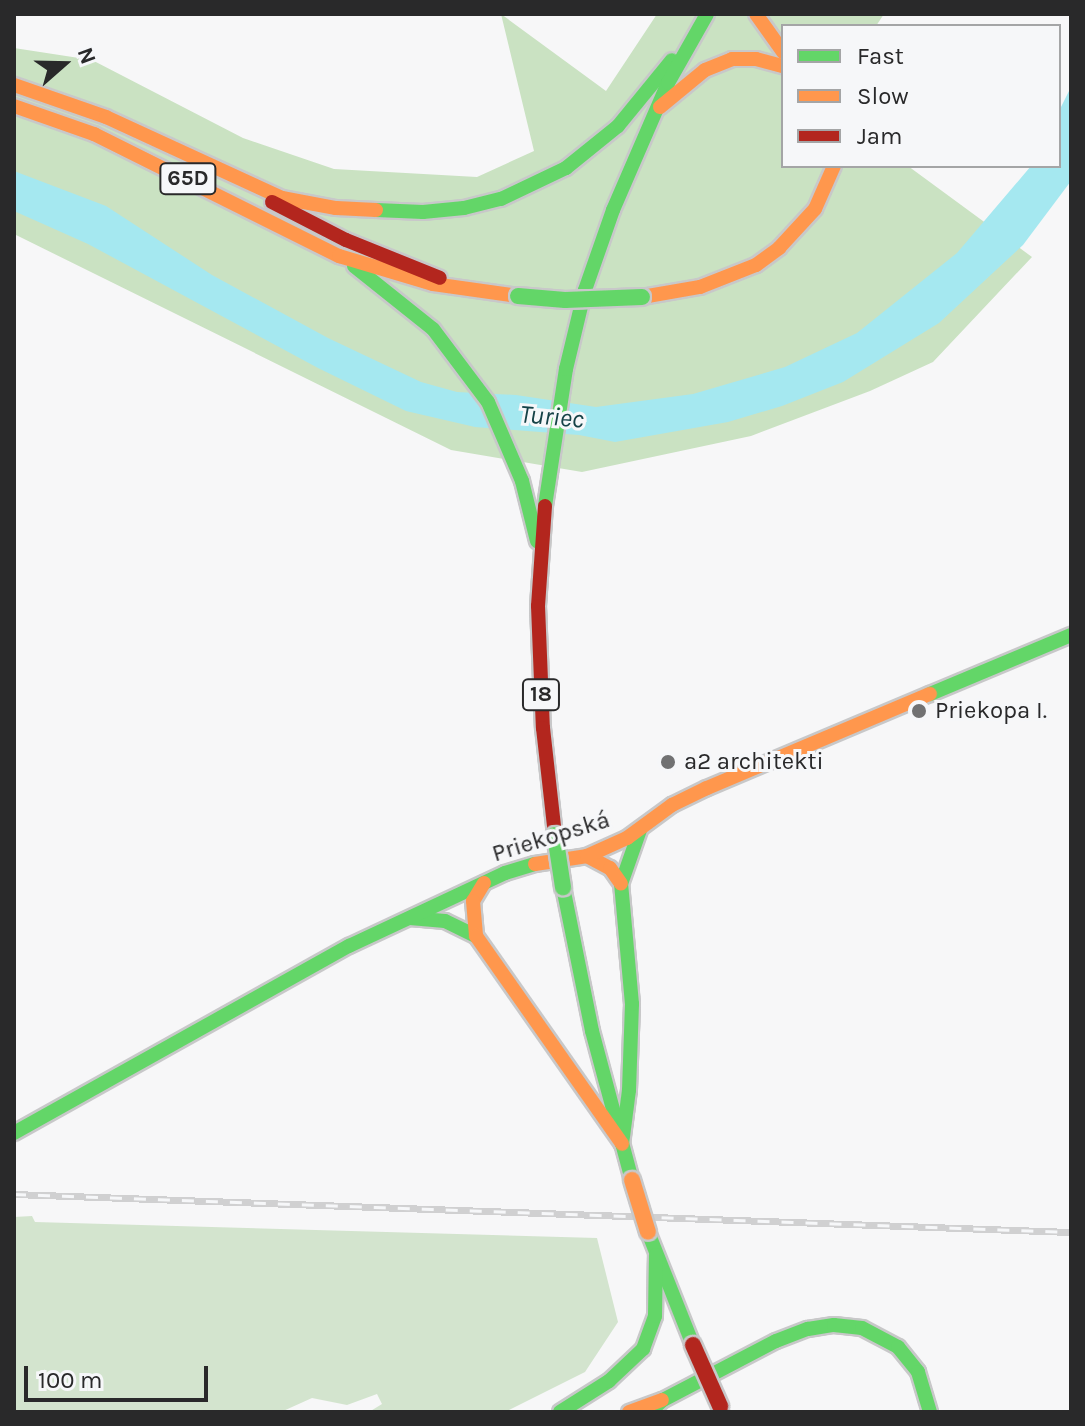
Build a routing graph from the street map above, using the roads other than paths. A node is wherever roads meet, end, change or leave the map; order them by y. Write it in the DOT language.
graph roads {
  1 [pos="707,14"];
  2 [pos="756,14"];
  3 [pos="696,31"];
  4 [pos="781,49"];
  5 [pos="781,66"];
  6 [pos="14,85"];
  7 [pos="14,106"];
  8 [pos="655,111"];
  9 [pos="833,168"];
  10 [pos="217,170"];
  11 [pos="339,256"];
  12 [pos="460,287"];
  13 [pos="540,555"];
  14 [pos="1071,635"];
  15 [pos="640,830"];
  16 [pos="587,856"];
  17 [pos="484,883"];
  18 [pos="621,884"];
  19 [pos="410,918"];
  20 [pos="476,936"];
  21 [pos="14,1133"];
  22 [pos="622,1144"];
  23 [pos="656,1255"];
  24 [pos="663,1400"];
  25 [pos="721,1409"];
  26 [pos="560,1412"];
  27 [pos="629,1412"];
  28 [pos="650,1412"];
  29 [pos="930,1412"];
  1 -- 3 [label="main road, 18"];
  2 -- 4 [label="main road"];
  3 -- 8 [label="main road, 18"];
  3 -- 10 [label="main road"];
  5 -- 8 [label="main road"];
  6 -- 10 [label="main road, 65D"];
  7 -- 11 [label="main road, 65D"];
  8 -- 13 [label="main road, 18"];
  9 -- 12 [label="main road, bridge"];
  10 -- 12 [label="main road"];
  11 -- 12 [label="main road"];
  11 -- 13 [label="main road"];
  13 -- 22 [label="main road, 18, bridge"];
  14 -- 15 [label="main road, Priekopská"];
  15 -- 16 [label="main road, Priekopská"];
  15 -- 18 [label="main road"];
  16 -- 17 [label="main road, Priekopská"];
  16 -- 18 [label="main road"];
  17 -- 19 [label="main road, Priekopská"];
  17 -- 20 [label="main road"];
  18 -- 22 [label="main road"];
  19 -- 20 [label="main road"];
  19 -- 21 [label="main road, Priekopská"];
  20 -- 22 [label="main road"];
  22 -- 23 [label="main road, 18, bridge"];
  23 -- 25 [label="main road, 18, bridge"];
  23 -- 26 [label="main road"];
  24 -- 27 [label="main road"];
  24 -- 28 [label="main road"];
  24 -- 29 [label="main road"];
}
